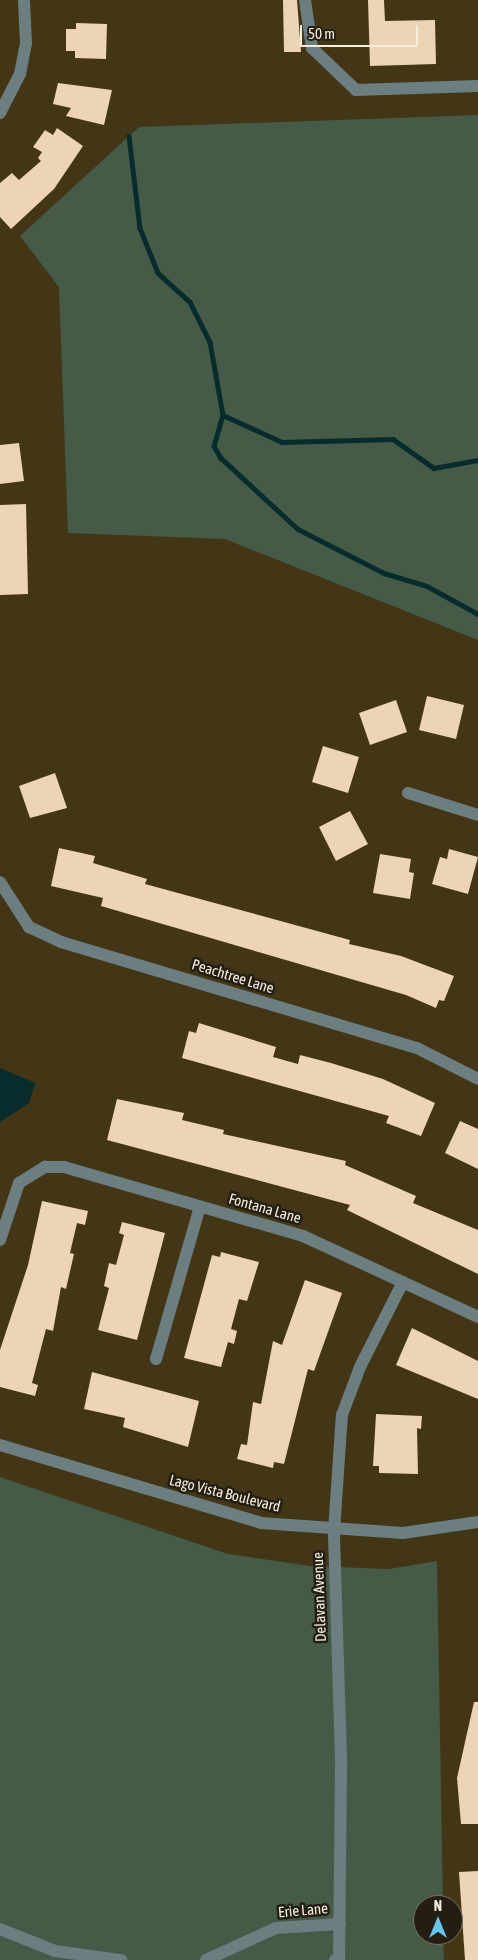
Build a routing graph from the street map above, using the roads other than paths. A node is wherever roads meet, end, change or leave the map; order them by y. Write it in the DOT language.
graph roads {
  1 [pos="24,0"];
  2 [pos="305,0"];
  3 [pos="478,86"];
  4 [pos="0,113"];
  5 [pos="408,794"];
  6 [pos="478,815"];
  7 [pos="0,882"];
  8 [pos="476,1074"];
  9 [pos="200,1207"];
  10 [pos="0,1240"];
  11 [pos="403,1282"];
  12 [pos="478,1317"];
  13 [pos="156,1359"];
  14 [pos="0,1445"];
  15 [pos="478,1522"];
  16 [pos="334,1531"];
  17 [pos="340,1924"];
  18 [pos="0,1929"];
  19 [pos="121,1960"];
  20 [pos="206,1960"];
  21 [pos="335,1960"];
  1 -- 4 [label="street"];
  2 -- 3 [label="street"];
  5 -- 6 [label="street"];
  7 -- 8 [label="street, Peachtree Lane"];
  9 -- 10 [label="street, Fontana Lane"];
  9 -- 11 [label="street, Fontana Lane"];
  9 -- 13 [label="street"];
  11 -- 12 [label="street, Fontana Lane"];
  11 -- 16 [label="street, Delavan Avenue"];
  14 -- 16 [label="street, Lago Vista Boulevard"];
  15 -- 16 [label="street, Lago Vista Boulevard"];
  16 -- 17 [label="street, Delavan Avenue"];
  17 -- 20 [label="street, Erie Lane"];
  17 -- 21 [label="street, Erie Lane"];
  18 -- 19 [label="street"];
}
